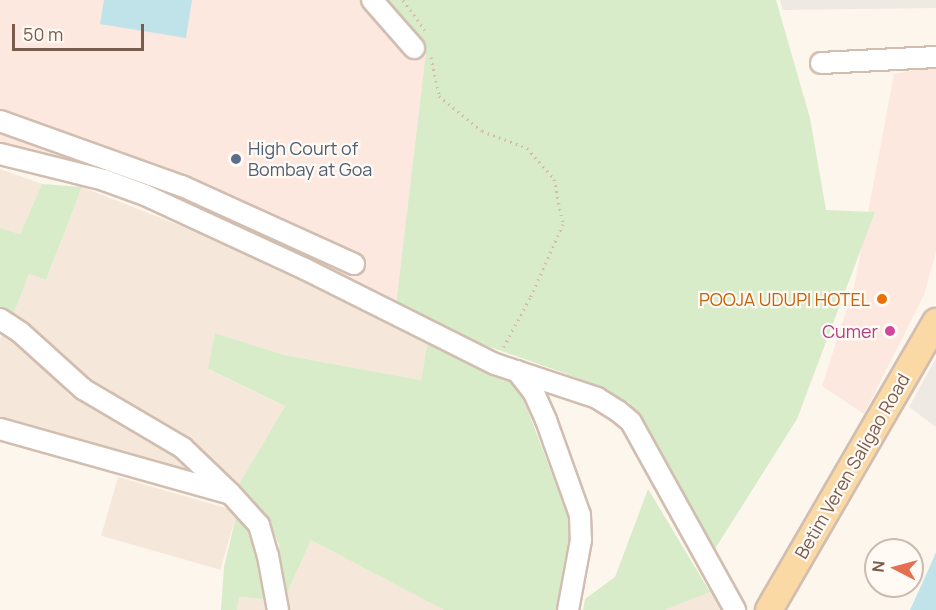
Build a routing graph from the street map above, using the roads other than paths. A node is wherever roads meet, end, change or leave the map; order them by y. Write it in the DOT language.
graph roads {
  1 [pos="372,0"];
  2 [pos="422,50"];
  3 [pos="936,57"];
  4 [pos="822,63"];
  5 [pos="0,121"];
  6 [pos="0,154"];
  7 [pos="354,264"];
  8 [pos="0,319"];
  9 [pos="933,334"];
  10 [pos="517,371"];
  11 [pos="0,429"];
  12 [pos="230,493"];
  13 [pos="278,610"];
  14 [pos="568,610"];
  15 [pos="735,610"];
  16 [pos="769,610"];
  1 -- 2 [label="street"];
  3 -- 4 [label="street"];
  5 -- 7 [label="street"];
  6 -- 10 [label="street"];
  8 -- 12 [label="street"];
  9 -- 16 [label="main road, Betim Veren Saligao Road"];
  10 -- 14 [label="street"];
  10 -- 15 [label="street"];
  11 -- 12 [label="street"];
  12 -- 13 [label="street"];
}
